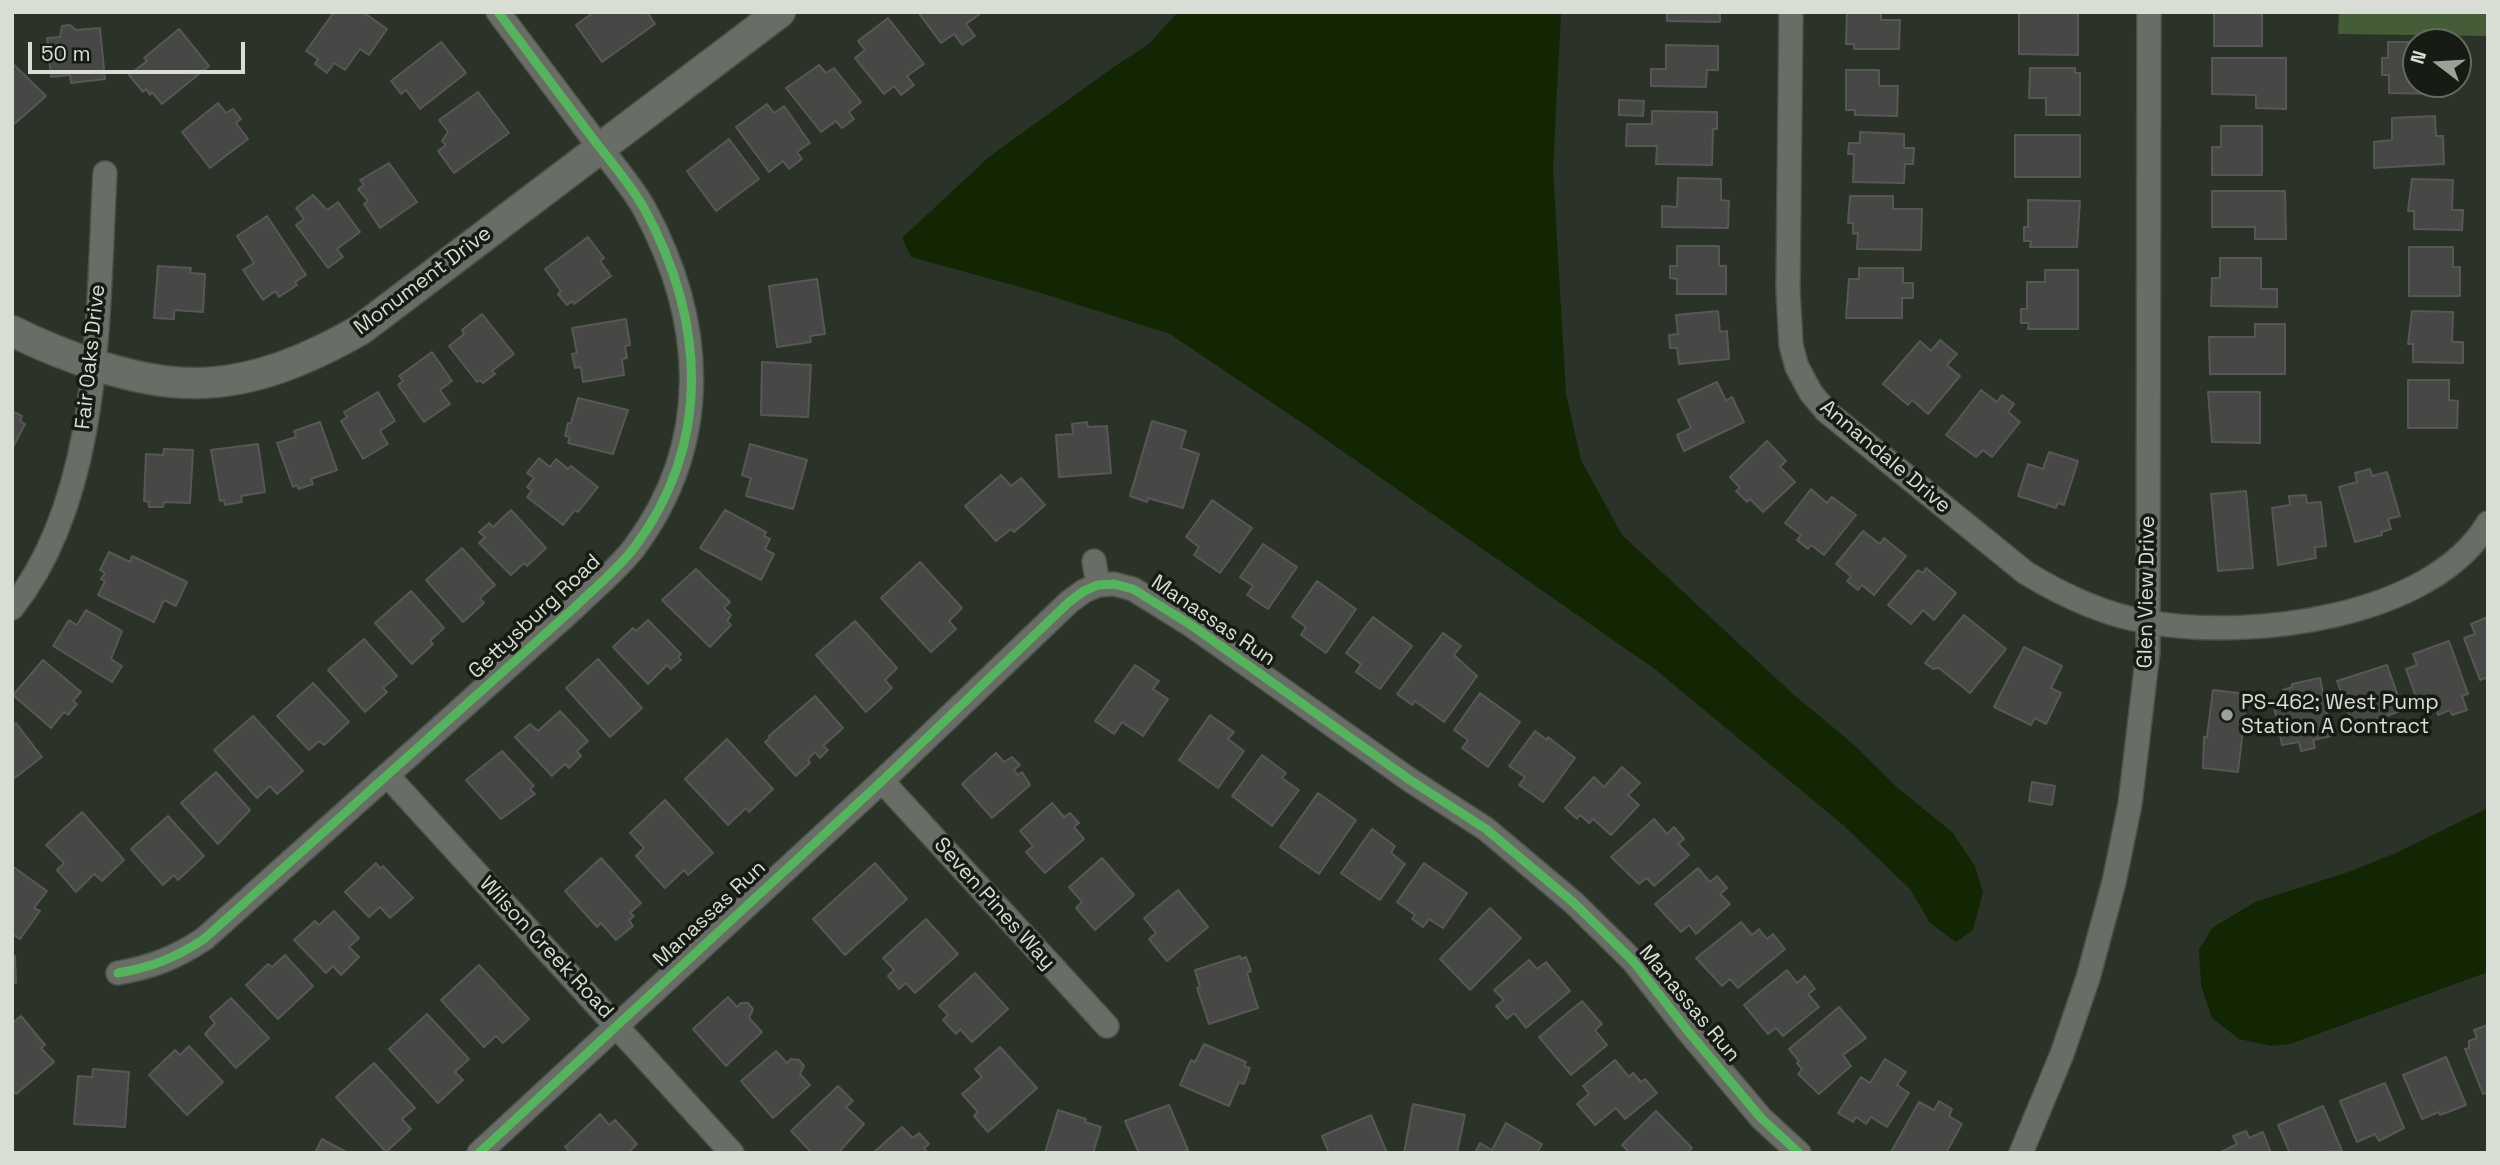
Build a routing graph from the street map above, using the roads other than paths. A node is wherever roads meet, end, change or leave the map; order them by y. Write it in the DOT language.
graph roads {
  1 [pos="498,12"];
  2 [pos="780,12"];
  3 [pos="1791,12"];
  4 [pos="2149,12"];
  5 [pos="599,147"];
  6 [pos="105,173"];
  7 [pos="12,331"];
  8 [pos="94,364"];
  9 [pos="2488,523"];
  10 [pos="1094,561"];
  11 [pos="1098,585"];
  12 [pos="12,608"];
  13 [pos="2148,622"];
  14 [pos="387,775"];
  15 [pos="882,781"];
  16 [pos="118,973"];
  17 [pos="617,1024"];
  18 [pos="1107,1026"];
  19 [pos="479,1153"];
  20 [pos="732,1153"];
  21 [pos="1799,1153"];
  22 [pos="2021,1153"];
  1 -- 5 [label="street, Gettysburg Road"];
  2 -- 5 [label="street, Monument Drive"];
  3 -- 13 [label="street, Annandale Drive"];
  4 -- 13 [label="street, Glen View Drive"];
  5 -- 8 [label="street, Monument Drive"];
  5 -- 14 [label="street, Gettysburg Road"];
  6 -- 8 [label="street, Fair Oaks Drive"];
  7 -- 8 [label="street, Monument Drive"];
  8 -- 12 [label="street, Fair Oaks Drive"];
  9 -- 13 [label="street, Annandale Drive"];
  10 -- 11 [label="street"];
  11 -- 15 [label="street, Manassas Run"];
  11 -- 21 [label="street, Manassas Run"];
  13 -- 22 [label="street, Glen View Drive"];
  14 -- 16 [label="street, Gettysburg Road"];
  14 -- 17 [label="street, Wilson Creek Road"];
  15 -- 17 [label="street, Manassas Run"];
  15 -- 18 [label="street, Seven Pines Way"];
  17 -- 19 [label="street, Manassas Run"];
  17 -- 20 [label="street, Wilson Creek Road"];
}
